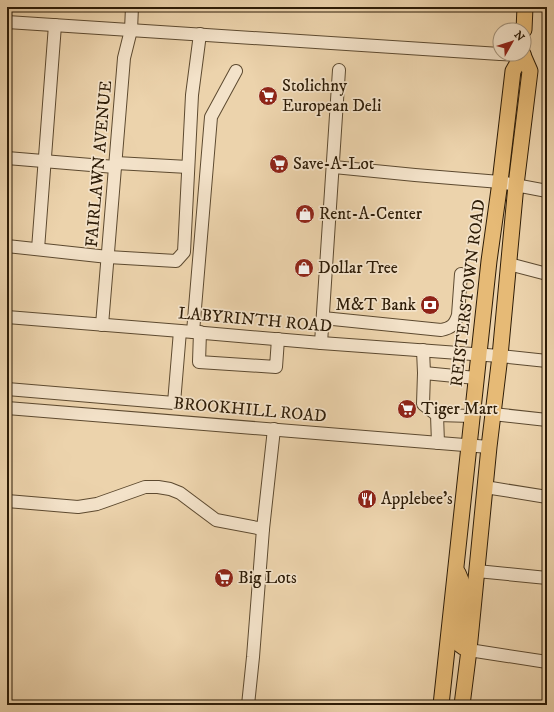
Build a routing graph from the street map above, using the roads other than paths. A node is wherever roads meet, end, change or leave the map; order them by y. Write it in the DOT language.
graph roads {
  1 [pos="132,7"];
  2 [pos="525,7"];
  3 [pos="7,22"];
  4 [pos="524,22"];
  5 [pos="55,25"];
  6 [pos="131,30"];
  7 [pos="200,34"];
  8 [pos="492,53"];
  9 [pos="519,62"];
  10 [pos="526,62"];
  11 [pos="340,70"];
  12 [pos="236,71"];
  13 [pos="7,158"];
  14 [pos="44,161"];
  15 [pos="116,165"];
  16 [pos="188,167"];
  17 [pos="334,167"];
  18 [pos="500,182"];
  19 [pos="516,186"];
  20 [pos="547,191"];
  21 [pos="7,246"];
  22 [pos="38,249"];
  23 [pos="108,256"];
  24 [pos="509,264"];
  25 [pos="461,274"];
  26 [pos="547,274"];
  27 [pos="7,317"];
  28 [pos="323,318"];
  29 [pos="102,324"];
  30 [pos="180,331"];
  31 [pos="196,332"];
  32 [pos="278,339"];
  33 [pos="321,343"];
  34 [pos="423,350"];
  35 [pos="479,355"];
  36 [pos="500,356"];
  37 [pos="547,361"];
  38 [pos="424,373"];
  39 [pos="476,378"];
  40 [pos="7,389"];
  41 [pos="7,408"];
  42 [pos="493,414"];
  43 [pos="437,415"];
  44 [pos="472,416"];
  45 [pos="547,420"];
  46 [pos="274,429"];
  47 [pos="438,443"];
  48 [pos="468,446"];
  49 [pos="489,447"];
  50 [pos="485,487"];
  51 [pos="547,497"];
  52 [pos="7,501"];
  53 [pos="262,529"];
  54 [pos="456,569"];
  55 [pos="477,571"];
  56 [pos="547,578"];
  57 [pos="469,650"];
  58 [pos="547,662"];
  59 [pos="248,705"];
  60 [pos="441,705"];
  61 [pos="462,705"];
  1 -- 6 [label="street, FAIRLAWN AVENUE"];
  2 -- 4 [label="main road"];
  3 -- 5 [label="street"];
  5 -- 6 [label="street"];
  5 -- 14 [label="street"];
  6 -- 7 [label="street"];
  6 -- 15 [label="street, FAIRLAWN AVENUE"];
  7 -- 8 [label="street"];
  7 -- 16 [label="street"];
  9 -- 18 [label="main road, REISTERSTOWN ROAD"];
  10 -- 19 [label="main road, REISTERSTOWN ROAD"];
  11 -- 17 [label="street"];
  12 -- 31 [label="street"];
  13 -- 14 [label="street"];
  14 -- 15 [label="street"];
  14 -- 22 [label="street"];
  15 -- 16 [label="street"];
  15 -- 23 [label="street, FAIRLAWN AVENUE"];
  16 -- 23 [label="street"];
  17 -- 18 [label="street"];
  17 -- 28 [label="street"];
  18 -- 19 [label="street"];
  18 -- 35 [label="main road, REISTERSTOWN ROAD"];
  19 -- 20 [label="street"];
  19 -- 24 [label="main road, REISTERSTOWN ROAD"];
  21 -- 22 [label="street"];
  22 -- 23 [label="street"];
  23 -- 29 [label="street, FAIRLAWN AVENUE"];
  24 -- 26 [label="street"];
  24 -- 36 [label="main road, REISTERSTOWN ROAD"];
  25 -- 28 [label="street"];
  27 -- 29 [label="street, LABYRINTH ROAD"];
  28 -- 33 [label="street"];
  29 -- 30 [label="street, LABYRINTH ROAD"];
  30 -- 31 [label="street, LABYRINTH ROAD"];
  30 -- 40 [label="street"];
  31 -- 32 [label="street, LABYRINTH ROAD"];
  31 -- 32 [label="street"];
  32 -- 33 [label="street, LABYRINTH ROAD"];
  33 -- 34 [label="street, LABYRINTH ROAD"];
  34 -- 35 [label="street, LABYRINTH ROAD"];
  34 -- 38 [label="street"];
  35 -- 36 [label="street, LABYRINTH ROAD"];
  35 -- 39 [label="main road, REISTERSTOWN ROAD"];
  36 -- 37 [label="street, LABYRINTH ROAD"];
  36 -- 42 [label="main road, REISTERSTOWN ROAD"];
  38 -- 39 [label="street"];
  38 -- 43 [label="street"];
  39 -- 44 [label="main road, REISTERSTOWN ROAD"];
  41 -- 46 [label="street, BROOKHILL ROAD"];
  42 -- 45 [label="street"];
  42 -- 49 [label="main road, REISTERSTOWN ROAD"];
  43 -- 44 [label="street"];
  43 -- 47 [label="street"];
  44 -- 48 [label="main road, REISTERSTOWN ROAD"];
  46 -- 47 [label="street, BROOKHILL ROAD"];
  46 -- 53 [label="street"];
  47 -- 48 [label="street, BROOKHILL ROAD"];
  48 -- 49 [label="street, BROOKHILL ROAD"];
  48 -- 54 [label="main road, REISTERSTOWN ROAD"];
  49 -- 50 [label="main road, REISTERSTOWN ROAD"];
  50 -- 51 [label="street"];
  50 -- 55 [label="main road, REISTERSTOWN ROAD"];
  52 -- 53 [label="street"];
  53 -- 59 [label="street"];
  54 -- 57 [label="main road"];
  54 -- 60 [label="main road, REISTERSTOWN ROAD"];
  55 -- 56 [label="street"];
  55 -- 57 [label="main road, REISTERSTOWN ROAD"];
  57 -- 58 [label="street"];
  57 -- 61 [label="main road, REISTERSTOWN ROAD"];
}
